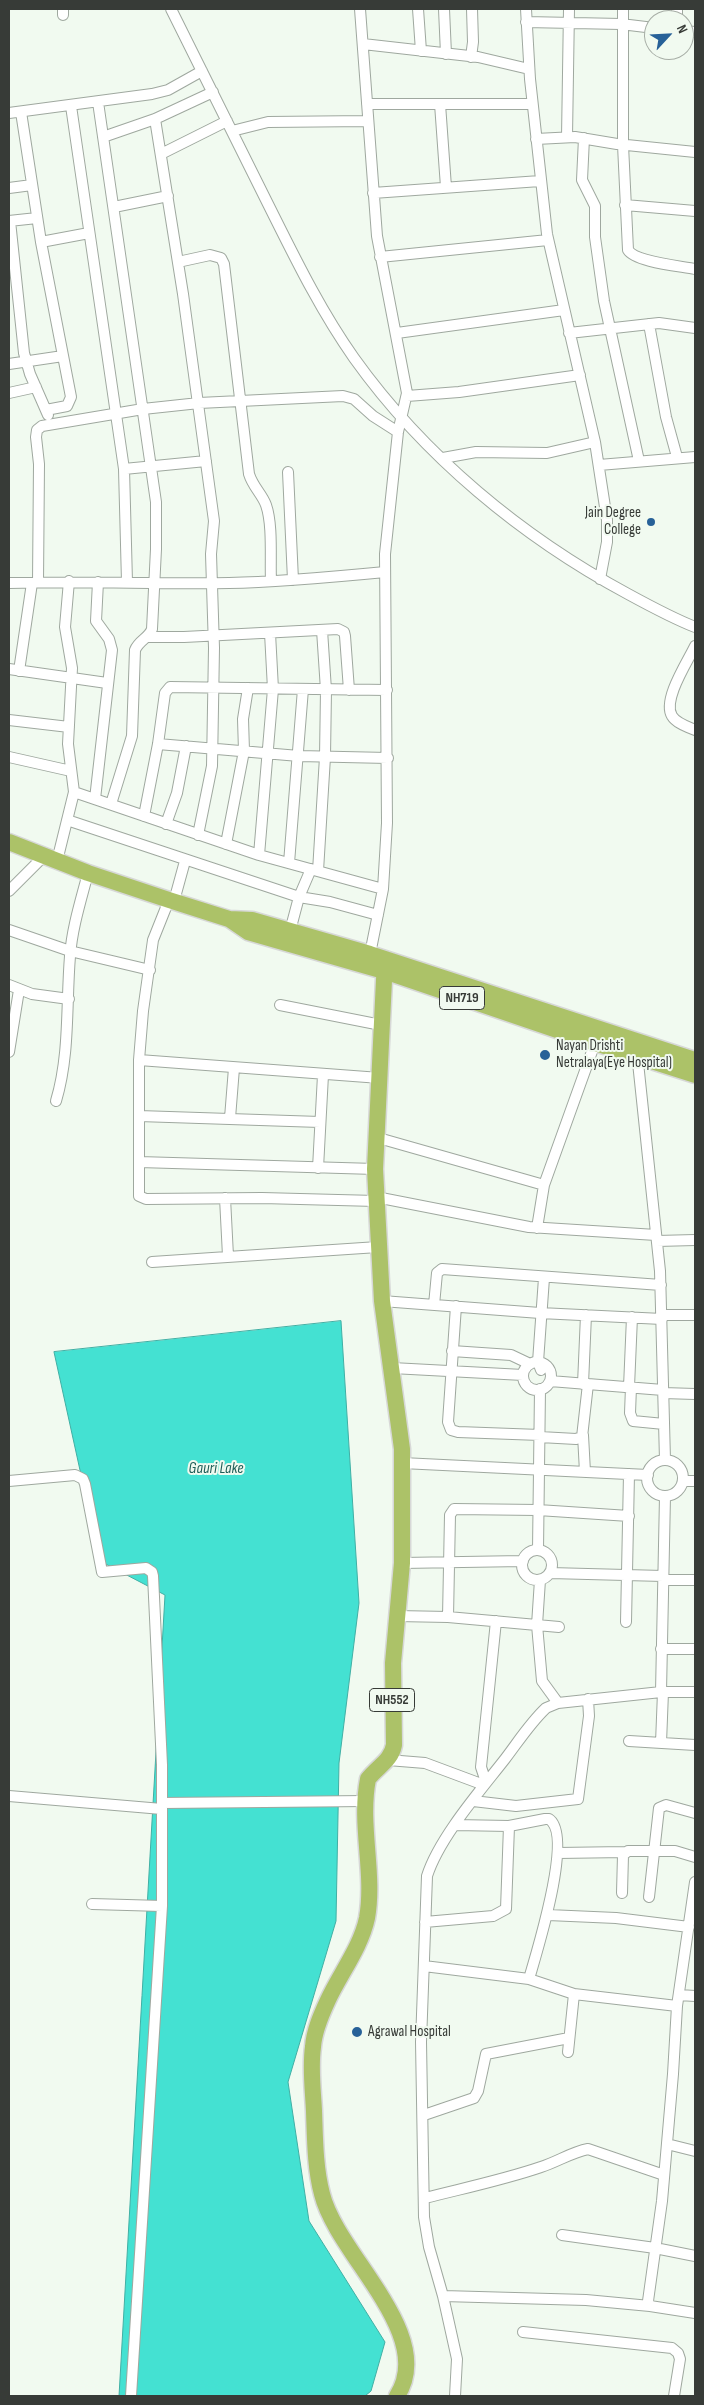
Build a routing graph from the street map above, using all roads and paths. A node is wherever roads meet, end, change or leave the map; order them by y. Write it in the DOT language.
graph roads {
  1 [pos="171,9"];
  2 [pos="360,9"];
  3 [pos="418,9"];
  4 [pos="444,9"];
  5 [pos="472,9"];
  6 [pos="526,9"];
  7 [pos="569,9"];
  8 [pos="623,9"];
  9 [pos="526,22"];
  10 [pos="568,23"];
  11 [pos="621,24"];
  12 [pos="644,27"];
  13 [pos="363,44"];
  14 [pos="421,51"];
  15 [pos="446,54"];
  16 [pos="471,57"];
  17 [pos="529,69"];
  18 [pos="202,71"];
  19 [pos="213,92"];
  20 [pos="98,102"];
  21 [pos="367,104"];
  22 [pos="440,104"];
  23 [pos="532,104"];
  24 [pos="71,106"];
  25 [pos="21,112"];
  26 [pos="9,113"];
  27 [pos="155,119"];
  28 [pos="227,121"];
  29 [pos="368,121"];
  30 [pos="232,131"];
  31 [pos="103,137"];
  32 [pos="567,137"];
  33 [pos="584,138"];
  34 [pos="536,139"];
  35 [pos="623,144"];
  36 [pos="695,152"];
  37 [pos="161,154"];
  38 [pos="540,181"];
  39 [pos="32,185"];
  40 [pos="9,188"];
  41 [pos="446,188"];
  42 [pos="373,193"];
  43 [pos="168,196"];
  44 [pos="625,205"];
  45 [pos="114,207"];
  46 [pos="695,212"];
  47 [pos="37,218"];
  48 [pos="9,221"];
  49 [pos="89,232"];
  50 [pos="548,240"];
  51 [pos="41,242"];
  52 [pos="380,257"];
  53 [pos="178,262"];
  54 [pos="695,269"];
  55 [pos="564,310"];
  56 [pos="649,324"];
  57 [pos="610,328"];
  58 [pos="695,328"];
  59 [pos="569,332"];
  60 [pos="397,333"];
  61 [pos="63,356"];
  62 [pos="26,362"];
  63 [pos="9,364"];
  64 [pos="580,375"];
  65 [pos="36,387"];
  66 [pos="9,393"];
  67 [pos="407,396"];
  68 [pos="241,400"];
  69 [pos="198,403"];
  70 [pos="143,409"];
  71 [pos="46,410"];
  72 [pos="116,413"];
  73 [pos="402,419"];
  74 [pos="52,423"];
  75 [pos="398,432"];
  76 [pos="595,442"];
  77 [pos="695,456"];
  78 [pos="677,457"];
  79 [pos="442,458"];
  80 [pos="206,461"];
  81 [pos="639,461"];
  82 [pos="599,465"];
  83 [pos="150,467"];
  84 [pos="124,470"];
  85 [pos="288,472"];
  86 [pos="384,572"];
  87 [pos="600,579"];
  88 [pos="293,580"];
  89 [pos="69,581"];
  90 [pos="271,581"];
  91 [pos="35,582"];
  92 [pos="98,582"];
  93 [pos="127,582"];
  94 [pos="155,582"];
  95 [pos="9,583"];
  96 [pos="212,583"];
  97 [pos="695,627"];
  98 [pos="322,630"];
  99 [pos="270,633"];
  100 [pos="213,635"];
  101 [pos="147,636"];
  102 [pos="695,646"];
  103 [pos="14,670"];
  104 [pos="73,680"];
  105 [pos="107,683"];
  106 [pos="213,688"];
  107 [pos="248,688"];
  108 [pos="273,689"];
  109 [pos="303,689"];
  110 [pos="326,690"];
  111 [pos="349,690"];
  112 [pos="387,690"];
  113 [pos="9,720"];
  114 [pos="69,728"];
  115 [pos="695,730"];
  116 [pos="158,744"];
  117 [pos="186,746"];
  118 [pos="212,748"];
  119 [pos="244,751"];
  120 [pos="269,754"];
  121 [pos="299,756"];
  122 [pos="9,757"];
  123 [pos="325,757"];
  124 [pos="388,758"];
  125 [pos="71,771"];
  126 [pos="74,792"];
  127 [pos="95,799"];
  128 [pos="111,804"];
  129 [pos="144,816"];
  130 [pos="67,820"];
  131 [pos="166,824"];
  132 [pos="198,835"];
  133 [pos="9,842"];
  134 [pos="226,844"];
  135 [pos="260,855"];
  136 [pos="50,859"];
  137 [pos="185,861"];
  138 [pos="289,863"];
  139 [pos="315,870"];
  140 [pos="88,874"];
  141 [pos="383,889"];
  142 [pos="9,892"];
  143 [pos="298,897"];
  144 [pos="171,900"];
  145 [pos="378,915"];
  146 [pos="229,919"];
  147 [pos="9,930"];
  148 [pos="290,931"];
  149 [pos="70,951"];
  150 [pos="380,961"];
  151 [pos="150,970"];
  152 [pos="9,985"];
  153 [pos="20,990"];
  154 [pos="69,999"];
  155 [pos="280,1005"];
  156 [pos="381,1025"];
  157 [pos="595,1043"];
  158 [pos="637,1049"];
  159 [pos="9,1052"];
  160 [pos="139,1060"];
  161 [pos="695,1060"];
  162 [pos="234,1068"];
  163 [pos="323,1075"];
  164 [pos="695,1075"];
  165 [pos="380,1078"];
  166 [pos="56,1101"];
  167 [pos="140,1116"];
  168 [pos="230,1118"];
  169 [pos="320,1122"];
  170 [pos="375,1137"];
  171 [pos="139,1162"];
  172 [pos="318,1168"];
  173 [pos="375,1169"];
  174 [pos="544,1184"];
  175 [pos="225,1198"];
  176 [pos="376,1199"];
  177 [pos="537,1228"];
  178 [pos="657,1238"];
  179 [pos="695,1240"];
  180 [pos="378,1247"];
  181 [pos="228,1256"];
  182 [pos="152,1262"];
  183 [pos="544,1278"];
  184 [pos="661,1285"];
  185 [pos="382,1301"];
  186 [pos="434,1305"];
  187 [pos="456,1306"];
  188 [pos="540,1313"];
  189 [pos="586,1315"];
  190 [pos="695,1315"];
  191 [pos="632,1317"];
  192 [pos="661,1317"];
  193 [pos="452,1351"];
  194 [pos="392,1368"];
  195 [pos="451,1372"];
  196 [pos="523,1375"];
  197 [pos="541,1376"];
  198 [pos="586,1384"];
  199 [pos="630,1387"];
  200 [pos="663,1391"];
  201 [pos="695,1394"];
  202 [pos="664,1424"];
  203 [pos="583,1435"];
  204 [pos="540,1436"];
  205 [pos="665,1460"];
  206 [pos="402,1463"];
  207 [pos="539,1470"];
  208 [pos="586,1472"];
  209 [pos="629,1474"];
  210 [pos="648,1475"];
  211 [pos="9,1481"];
  212 [pos="683,1481"];
  213 [pos="695,1481"];
  214 [pos="665,1496"];
  215 [pos="538,1510"];
  216 [pos="629,1516"];
  217 [pos="538,1550"];
  218 [pos="523,1561"];
  219 [pos="449,1562"];
  220 [pos="402,1563"];
  221 [pos="550,1573"];
  222 [pos="629,1576"];
  223 [pos="663,1578"];
  224 [pos="540,1580"];
  225 [pos="695,1580"];
  226 [pos="397,1616"];
  227 [pos="448,1617"];
  228 [pos="496,1621"];
  229 [pos="626,1622"];
  230 [pos="537,1625"];
  231 [pos="559,1627"];
  232 [pos="661,1649"];
  233 [pos="695,1649"];
  234 [pos="662,1692"];
  235 [pos="695,1692"];
  236 [pos="588,1699"];
  237 [pos="558,1703"];
  238 [pos="629,1741"];
  239 [pos="661,1743"];
  240 [pos="695,1745"];
  241 [pos="388,1760"];
  242 [pos="485,1784"];
  243 [pos="9,1796"];
  244 [pos="473,1800"];
  245 [pos="366,1801"];
  246 [pos="162,1806"];
  247 [pos="695,1813"];
  248 [pos="455,1825"];
  249 [pos="509,1826"];
  250 [pos="654,1851"];
  251 [pos="625,1852"];
  252 [pos="558,1853"];
  253 [pos="695,1857"];
  254 [pos="695,1882"];
  255 [pos="622,1893"];
  256 [pos="649,1897"];
  257 [pos="92,1904"];
  258 [pos="162,1906"];
  259 [pos="693,1909"];
  260 [pos="548,1915"];
  261 [pos="425,1922"];
  262 [pos="689,1927"];
  263 [pos="424,1966"];
  264 [pos="528,1979"];
  265 [pos="574,1994"];
  266 [pos="679,1995"];
  267 [pos="695,1996"];
  268 [pos="677,2006"];
  269 [pos="569,2038"];
  270 [pos="568,2052"];
  271 [pos="424,2115"];
  272 [pos="667,2144"];
  273 [pos="695,2151"];
  274 [pos="664,2175"];
  275 [pos="425,2198"];
  276 [pos="562,2235"];
  277 [pos="655,2248"];
  278 [pos="695,2256"];
  279 [pos="443,2296"];
  280 [pos="650,2306"];
  281 [pos="695,2313"];
  282 [pos="523,2332"];
  283 [pos="131,2396"];
  284 [pos="398,2396"];
  285 [pos="455,2396"];
  286 [pos="674,2396"];
  1 -- 18 [label="street"];
  2 -- 13 [label="street"];
  3 -- 14 [label="street"];
  4 -- 15 [label="street"];
  5 -- 16 [label="street"];
  6 -- 9 [label="street"];
  7 -- 10 [label="street"];
  8 -- 11 [label="street"];
  9 -- 10 [label="street"];
  9 -- 17 [label="street"];
  10 -- 11 [label="street"];
  10 -- 32 [label="street"];
  11 -- 12 [label="street"];
  11 -- 35 [label="street"];
  13 -- 14 [label="street"];
  13 -- 21 [label="street"];
  14 -- 15 [label="street"];
  15 -- 16 [label="street"];
  16 -- 17 [label="street"];
  17 -- 23 [label="street"];
  18 -- 19 [label="street"];
  18 -- 20 [label="street"];
  19 -- 27 [label="street"];
  19 -- 28 [label="street"];
  20 -- 24 [label="street"];
  20 -- 31 [label="street"];
  21 -- 22 [label="street"];
  21 -- 29 [label="street"];
  22 -- 23 [label="street"];
  22 -- 41 [label="street"];
  23 -- 34 [label="street"];
  24 -- 25 [label="street"];
  24 -- 49 [label="street"];
  25 -- 26 [label="street"];
  25 -- 39 [label="street"];
  27 -- 31 [label="street"];
  27 -- 37 [label="street"];
  28 -- 30 [label="street"];
  28 -- 37 [label="street"];
  29 -- 30 [label="street"];
  29 -- 42 [label="street"];
  30 -- 73 [label="street"];
  31 -- 45 [label="street"];
  32 -- 33 [label="street"];
  32 -- 34 [label="street"];
  33 -- 35 [label="street"];
  33 -- 57 [label="street"];
  34 -- 38 [label="street"];
  35 -- 36 [label="street"];
  35 -- 44 [label="street"];
  37 -- 43 [label="street"];
  38 -- 41 [label="street"];
  38 -- 50 [label="street"];
  39 -- 40 [label="street"];
  39 -- 47 [label="street"];
  41 -- 42 [label="street"];
  42 -- 52 [label="street"];
  43 -- 45 [label="street"];
  43 -- 53 [label="street"];
  44 -- 46 [label="street"];
  44 -- 54 [label="street"];
  45 -- 70 [label="street"];
  47 -- 48 [label="street"];
  47 -- 51 [label="street"];
  48 -- 62 [label="street"];
  49 -- 51 [label="street"];
  49 -- 72 [label="street"];
  50 -- 52 [label="street"];
  50 -- 55 [label="street"];
  51 -- 61 [label="street"];
  52 -- 60 [label="street"];
  53 -- 68 [label="street"];
  53 -- 69 [label="street"];
  55 -- 59 [label="street"];
  55 -- 60 [label="street"];
  56 -- 57 [label="street"];
  56 -- 58 [label="street"];
  56 -- 78 [label="street"];
  57 -- 59 [label="street"];
  57 -- 81 [label="street"];
  59 -- 64 [label="street"];
  60 -- 67 [label="street"];
  61 -- 62 [label="street"];
  61 -- 71 [label="street"];
  62 -- 63 [label="street"];
  62 -- 65 [label="street"];
  64 -- 67 [label="street"];
  64 -- 76 [label="street"];
  65 -- 66 [label="street"];
  65 -- 71 [label="street"];
  67 -- 73 [label="street"];
  68 -- 69 [label="street"];
  68 -- 75 [label="street"];
  68 -- 90 [label="street"];
  69 -- 70 [label="street"];
  69 -- 80 [label="street"];
  70 -- 72 [label="street"];
  70 -- 83 [label="street"];
  71 -- 74 [label="street"];
  72 -- 74 [label="street"];
  72 -- 84 [label="street"];
  73 -- 75 [label="street"];
  73 -- 79 [label="street"];
  74 -- 91 [label="street"];
  75 -- 86 [label="street"];
  76 -- 79 [label="street"];
  76 -- 82 [label="street"];
  77 -- 78 [label="street"];
  78 -- 81 [label="street"];
  79 -- 87 [label="street"];
  80 -- 83 [label="street"];
  80 -- 96 [label="street"];
  81 -- 82 [label="street"];
  82 -- 87 [label="street"];
  83 -- 84 [label="street"];
  83 -- 94 [label="street"];
  84 -- 93 [label="street"];
  85 -- 88 [label="street"];
  86 -- 88 [label="street"];
  86 -- 112 [label="street"];
  87 -- 97 [label="street"];
  88 -- 90 [label="street"];
  89 -- 91 [label="street"];
  89 -- 92 [label="street"];
  89 -- 104 [label="street"];
  90 -- 96 [label="street"];
  91 -- 95 [label="street"];
  91 -- 103 [label="street"];
  92 -- 93 [label="street"];
  92 -- 105 [label="street"];
  93 -- 94 [label="street"];
  94 -- 96 [label="street"];
  94 -- 101 [label="street"];
  96 -- 100 [label="street"];
  98 -- 99 [label="street"];
  98 -- 110 [label="street"];
  98 -- 111 [label="street"];
  99 -- 100 [label="street"];
  99 -- 108 [label="street"];
  100 -- 101 [label="street"];
  100 -- 106 [label="street"];
  101 -- 128 [label="street"];
  102 -- 115 [label="street"];
  103 -- 104 [label="street"];
  104 -- 105 [label="street"];
  104 -- 114 [label="street"];
  105 -- 127 [label="street"];
  106 -- 107 [label="street"];
  106 -- 116 [label="street"];
  106 -- 118 [label="street"];
  107 -- 108 [label="street"];
  107 -- 119 [label="street"];
  108 -- 109 [label="street"];
  108 -- 120 [label="street"];
  109 -- 110 [label="street"];
  109 -- 121 [label="street"];
  110 -- 111 [label="street"];
  110 -- 123 [label="street"];
  111 -- 112 [label="street"];
  112 -- 124 [label="street"];
  113 -- 114 [label="street"];
  114 -- 125 [label="street"];
  116 -- 117 [label="street"];
  116 -- 129 [label="street"];
  117 -- 118 [label="street"];
  117 -- 131 [label="street"];
  118 -- 119 [label="street"];
  118 -- 132 [label="street"];
  119 -- 120 [label="street"];
  119 -- 134 [label="street"];
  120 -- 121 [label="street"];
  120 -- 135 [label="street"];
  121 -- 123 [label="street"];
  121 -- 138 [label="street"];
  122 -- 125 [label="street"];
  123 -- 124 [label="street"];
  123 -- 139 [label="street"];
  124 -- 141 [label="street"];
  125 -- 126 [label="street"];
  126 -- 127 [label="street"];
  126 -- 130 [label="street"];
  127 -- 128 [label="street"];
  128 -- 129 [label="street"];
  129 -- 131 [label="street"];
  130 -- 136 [label="street"];
  130 -- 137 [label="street"];
  131 -- 132 [label="street"];
  132 -- 134 [label="street"];
  133 -- 136 [label="highway, NH719"];
  134 -- 135 [label="street"];
  135 -- 138 [label="street"];
  136 -- 140 [label="highway, NH719"];
  136 -- 142 [label="street"];
  137 -- 143 [label="street"];
  137 -- 144 [label="street"];
  138 -- 139 [label="street"];
  139 -- 141 [label="street"];
  139 -- 143 [label="street"];
  140 -- 144 [label="highway, NH719"];
  140 -- 149 [label="street"];
  141 -- 145 [label="street"];
  143 -- 145 [label="street"];
  143 -- 148 [label="street"];
  144 -- 146 [label="highway, NH719"];
  144 -- 151 [label="street"];
  145 -- 150 [label="street"];
  146 -- 148 [label="highway, NH719"];
  146 -- 150 [label="highway, NH719"];
  147 -- 149 [label="street"];
  148 -- 150 [label="highway, NH719"];
  149 -- 151 [label="street"];
  149 -- 154 [label="street"];
  150 -- 156 [label="highway, NH552"];
  150 -- 157 [label="highway, NH719"];
  150 -- 158 [label="highway, NH719"];
  151 -- 160 [label="street"];
  152 -- 153 [label="street"];
  153 -- 154 [label="street"];
  153 -- 159 [label="street"];
  154 -- 166 [label="street"];
  155 -- 156 [label="street"];
  156 -- 165 [label="highway, NH552"];
  157 -- 158 [label="highway, NH719"];
  157 -- 174 [label="street"];
  158 -- 161 [label="highway, NH719"];
  158 -- 164 [label="highway, NH719"];
  158 -- 178 [label="street"];
  160 -- 162 [label="street"];
  160 -- 167 [label="street"];
  162 -- 163 [label="street"];
  162 -- 168 [label="street"];
  163 -- 165 [label="street"];
  163 -- 169 [label="street"];
  165 -- 170 [label="highway, NH552"];
  167 -- 168 [label="street"];
  167 -- 171 [label="street"];
  168 -- 169 [label="street"];
  169 -- 172 [label="street"];
  170 -- 173 [label="highway, NH552"];
  170 -- 174 [label="street"];
  171 -- 172 [label="street"];
  171 -- 175 [label="street"];
  172 -- 173 [label="street"];
  173 -- 176 [label="highway, NH552"];
  174 -- 177 [label="street"];
  175 -- 176 [label="street"];
  175 -- 181 [label="street"];
  176 -- 177 [label="street"];
  176 -- 180 [label="highway, NH552"];
  177 -- 178 [label="street"];
  178 -- 179 [label="street"];
  178 -- 184 [label="street"];
  180 -- 181 [label="street"];
  180 -- 185 [label="highway, NH552"];
  181 -- 182 [label="street"];
  183 -- 184 [label="street"];
  183 -- 186 [label="street"];
  183 -- 188 [label="street"];
  184 -- 192 [label="street"];
  185 -- 186 [label="street"];
  185 -- 194 [label="highway, NH552"];
  186 -- 187 [label="street"];
  187 -- 188 [label="street"];
  187 -- 193 [label="street"];
  188 -- 189 [label="street"];
  188 -- 197 [label="street"];
  189 -- 191 [label="street"];
  189 -- 198 [label="street"];
  190 -- 192 [label="street"];
  191 -- 192 [label="street"];
  191 -- 199 [label="street"];
  192 -- 200 [label="street"];
  193 -- 195 [label="street"];
  193 -- 197 [label="street"];
  194 -- 195 [label="street"];
  194 -- 206 [label="highway, NH552"];
  195 -- 196 [label="street"];
  195 -- 204 [label="street"];
  196 -- 197 [label="street"];
  196 -- 197 [label="street"];
  197 -- 198 [label="street"];
  197 -- 204 [label="street"];
  198 -- 199 [label="street"];
  198 -- 203 [label="street"];
  199 -- 200 [label="street"];
  199 -- 202 [label="street"];
  200 -- 201 [label="street"];
  200 -- 202 [label="street"];
  202 -- 205 [label="street"];
  203 -- 204 [label="street"];
  203 -- 208 [label="street"];
  204 -- 207 [label="street"];
  205 -- 210 [label="street"];
  205 -- 212 [label="street"];
  206 -- 207 [label="street"];
  206 -- 220 [label="highway, NH552"];
  207 -- 208 [label="street"];
  207 -- 215 [label="street"];
  208 -- 209 [label="street"];
  209 -- 210 [label="street"];
  209 -- 216 [label="street"];
  210 -- 214 [label="street"];
  211 -- 246 [label="street"];
  212 -- 213 [label="street"];
  212 -- 214 [label="street"];
  214 -- 223 [label="street"];
  215 -- 216 [label="street"];
  215 -- 217 [label="street"];
  215 -- 219 [label="street"];
  216 -- 222 [label="street"];
  217 -- 218 [label="street"];
  217 -- 221 [label="street"];
  218 -- 219 [label="street"];
  218 -- 224 [label="street"];
  219 -- 220 [label="street"];
  219 -- 227 [label="street"];
  220 -- 226 [label="highway, NH552"];
  221 -- 222 [label="street"];
  221 -- 224 [label="street"];
  222 -- 223 [label="street"];
  222 -- 229 [label="street"];
  223 -- 225 [label="street"];
  223 -- 232 [label="street"];
  224 -- 230 [label="street"];
  226 -- 227 [label="street"];
  226 -- 241 [label="highway, NH552"];
  227 -- 228 [label="street"];
  228 -- 230 [label="street"];
  228 -- 242 [label="street"];
  230 -- 231 [label="street"];
  230 -- 237 [label="street"];
  232 -- 233 [label="street"];
  232 -- 234 [label="street"];
  234 -- 235 [label="street"];
  234 -- 236 [label="street"];
  234 -- 239 [label="street"];
  236 -- 237 [label="street"];
  236 -- 244 [label="street"];
  237 -- 242 [label="street"];
  238 -- 239 [label="street"];
  239 -- 240 [label="street"];
  241 -- 242 [label="street"];
  241 -- 245 [label="highway"];
  242 -- 244 [label="street"];
  243 -- 246 [label="street"];
  244 -- 248 [label="street"];
  245 -- 246 [label="street"];
  245 -- 284 [label="highway"];
  246 -- 258 [label="street"];
  247 -- 250 [label="street"];
  248 -- 249 [label="street"];
  248 -- 261 [label="street"];
  249 -- 252 [label="street"];
  249 -- 261 [label="street"];
  250 -- 251 [label="street"];
  250 -- 253 [label="street"];
  250 -- 256 [label="street"];
  251 -- 252 [label="street"];
  251 -- 255 [label="street"];
  252 -- 260 [label="street"];
  254 -- 259 [label="street"];
  257 -- 258 [label="street"];
  258 -- 283 [label="street"];
  259 -- 262 [label="street"];
  260 -- 262 [label="street"];
  260 -- 264 [label="street"];
  261 -- 263 [label="street"];
  262 -- 266 [label="street"];
  263 -- 264 [label="street"];
  263 -- 271 [label="street"];
  264 -- 265 [label="street"];
  265 -- 268 [label="street"];
  265 -- 269 [label="street"];
  266 -- 267 [label="street"];
  266 -- 268 [label="street"];
  268 -- 272 [label="street"];
  269 -- 270 [label="street"];
  269 -- 271 [label="street"];
  271 -- 275 [label="street"];
  272 -- 273 [label="street"];
  272 -- 274 [label="street"];
  274 -- 275 [label="street"];
  274 -- 277 [label="street"];
  275 -- 279 [label="street"];
  276 -- 277 [label="street"];
  277 -- 278 [label="street"];
  277 -- 280 [label="street"];
  279 -- 280 [label="street"];
  279 -- 285 [label="street"];
  280 -- 281 [label="street"];
  282 -- 286 [label="street"];
}
